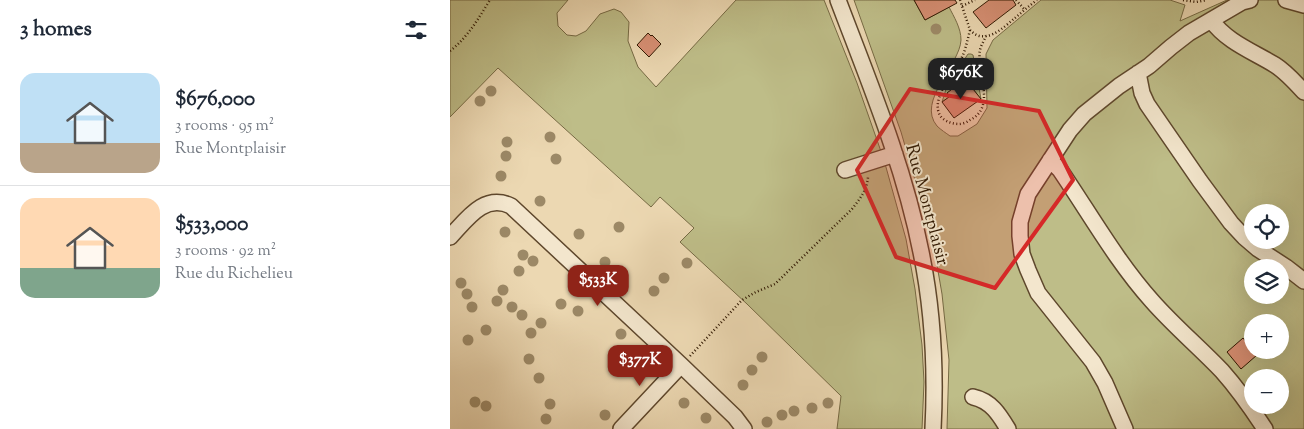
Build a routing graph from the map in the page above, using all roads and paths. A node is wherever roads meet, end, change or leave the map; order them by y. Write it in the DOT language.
graph roads {
  1 [pos="490,0"];
  2 [pos="838,0"];
  3 [pos="960,0"];
  4 [pos="975,0"];
  5 [pos="1016,0"];
  6 [pos="1037,0"];
  7 [pos="1183,0"];
  8 [pos="1207,0"];
  9 [pos="1250,0"];
  10 [pos="1286,0"];
  11 [pos="1304,4"];
  12 [pos="962,6"];
  13 [pos="1024,10"];
  14 [pos="1210,20"];
  15 [pos="970,30"];
  16 [pos="986,36"];
  17 [pos="450,52"];
  18 [pos="1138,73"];
  19 [pos="1304,92"];
  20 [pos="895,154"];
  21 [pos="1050,160"];
  22 [pos="867,164"];
  23 [pos="845,170"];
  24 [pos="450,237"];
  25 [pos="1304,281"];
  26 [pos="685,361"];
  27 [pos="974,397"];
  28 [pos="620,429"];
  29 [pos="744,429"];
  30 [pos="933,429"];
  31 [pos="1008,429"];
  32 [pos="1125,429"];
  33 [pos="1265,429"];
  1 -- 17 [label="path"];
  2 -- 20 [label="street, Rue Montplaisir"];
  3 -- 12 [label="path"];
  4 -- 12 [label="path"];
  5 -- 13 [label="path"];
  6 -- 13 [label="path"];
  7 -- 8 [label="path"];
  9 -- 14 [label="street"];
  10 -- 11 [label="street"];
  12 -- 15 [label="path"];
  13 -- 16 [label="path"];
  14 -- 18 [label="street"];
  14 -- 19 [label="street"];
  15 -- 16 [label="path"];
  15 -- 16 [label="path"];
  18 -- 21 [label="street"];
  18 -- 25 [label="street"];
  20 -- 22 [label="street"];
  20 -- 30 [label="street, Rue Montplaisir"];
  21 -- 32 [label="street"];
  21 -- 33 [label="street"];
  22 -- 23 [label="street"];
  22 -- 26 [label="path"];
  24 -- 26 [label="street"];
  26 -- 28 [label="street"];
  26 -- 29 [label="street"];
  27 -- 31 [label="street"];
}
